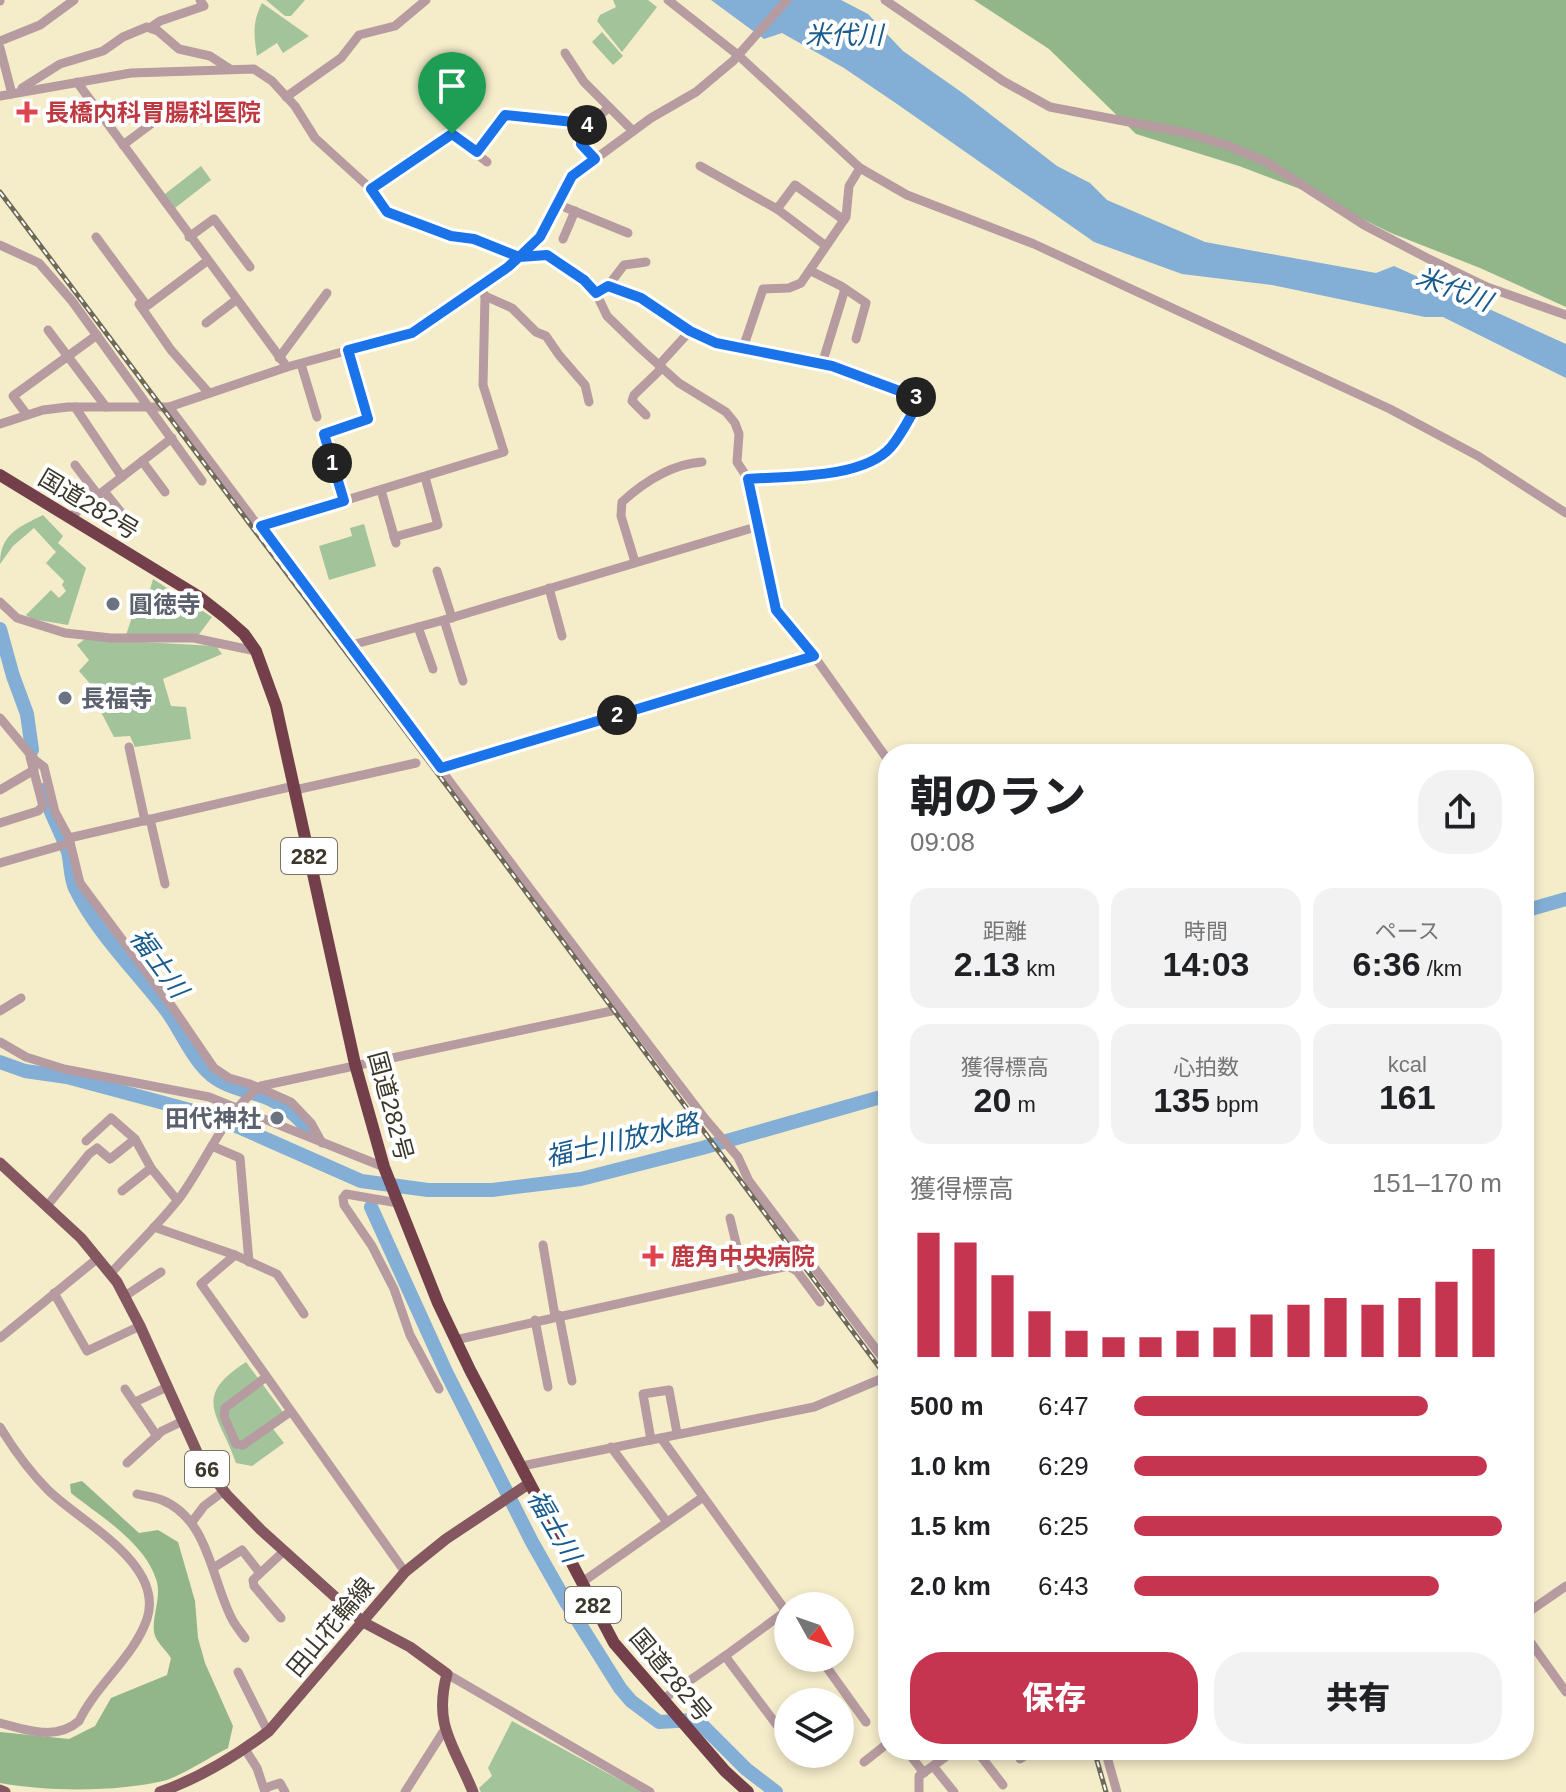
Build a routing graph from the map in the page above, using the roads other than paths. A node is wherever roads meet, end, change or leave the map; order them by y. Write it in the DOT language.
graph roads {
  1 [pos="74,0"];
  2 [pos="200,0"];
  3 [pos="426,0"];
  4 [pos="668,0"];
  5 [pos="787,0"];
  6 [pos="885,0"];
  7 [pos="150,28"];
  8 [pos="0,41"];
  9 [pos="0,48"];
  10 [pos="742,51"];
  11 [pos="565,53"];
  12 [pos="230,69"];
  13 [pos="77,82"];
  14 [pos="17,93"];
  15 [pos="0,96"];
  16 [pos="286,97"];
  17 [pos="608,108"];
  18 [pos="151,124"];
  19 [pos="593,124"];
  20 [pos="633,131"];
  21 [pos="123,145"];
  22 [pos="477,152"];
  23 [pos="595,159"];
  24 [pos="487,162"];
  25 [pos="700,166"];
  26 [pos="860,168"];
  27 [pos="371,189"];
  28 [pos="557,204"];
  29 [pos="777,209"];
  30 [pos="575,211"];
  31 [pos="844,220"];
  32 [pos="628,233"];
  33 [pos="96,237"];
  34 [pos="189,237"];
  35 [pos="563,239"];
  36 [pos="0,245"];
  37 [pos="826,246"];
  38 [pos="519,257"];
  39 [pos="207,261"];
  40 [pos="646,262"];
  41 [pos="250,267"];
  42 [pos="811,271"];
  43 [pos="479,285"];
  44 [pos="608,286"];
  45 [pos="845,289"];
  46 [pos="327,293"];
  47 [pos="596,293"];
  48 [pos="485,296"];
  49 [pos="141,298"];
  50 [pos="236,300"];
  51 [pos="1566,315"];
  52 [pos="206,323"];
  53 [pos="48,330"];
  54 [pos="690,331"];
  55 [pos="97,335"];
  56 [pos="856,339"];
  57 [pos="743,348"];
  58 [pos="348,350"];
  59 [pos="68,356"];
  60 [pos="279,358"];
  61 [pos="301,364"];
  62 [pos="822,364"];
  63 [pos="660,366"];
  64 [pos="287,367"];
  65 [pos="208,392"];
  66 [pos="589,402"];
  67 [pos="75,407"];
  68 [pos="106,407"];
  69 [pos="149,407"];
  70 [pos="169,407"];
  71 [pos="27,415"];
  72 [pos="646,415"];
  73 [pos="317,417"];
  74 [pos="0,424"];
  75 [pos="172,438"];
  76 [pos="142,461"];
  77 [pos="702,462"];
  78 [pos="75,465"];
  79 [pos="0,475"];
  80 [pos="122,477"];
  81 [pos="425,477"];
  82 [pos="748,479"];
  83 [pos="202,481"];
  84 [pos="381,490"];
  85 [pos="165,492"];
  86 [pos="101,493"];
  87 [pos="344,501"];
  88 [pos="1566,513"];
  89 [pos="69,518"];
  90 [pos="127,520"];
  91 [pos="261,526"];
  92 [pos="759,526"];
  93 [pos="635,562"];
  94 [pos="437,571"];
  95 [pos="549,588"];
  96 [pos="0,602"];
  97 [pos="448,619"];
  98 [pos="418,627"];
  99 [pos="562,636"];
  100 [pos="348,646"];
  101 [pos="256,651"];
  102 [pos="814,656"];
  103 [pos="433,669"];
  104 [pos="463,681"];
  105 [pos="0,718"];
  106 [pos="878,746"];
  107 [pos="129,747"];
  108 [pos="29,754"];
  109 [pos="416,763"];
  110 [pos="441,768"];
  111 [pos="34,770"];
  112 [pos="294,788"];
  113 [pos="0,790"];
  114 [pos="147,820"];
  115 [pos="0,823"];
  116 [pos="67,843"];
  117 [pos="0,863"];
  118 [pos="165,884"];
  119 [pos="21,998"];
  120 [pos="621,1009"];
  121 [pos="0,1011"];
  122 [pos="0,1042"];
  123 [pos="355,1064"];
  124 [pos="252,1092"];
  125 [pos="235,1111"];
  126 [pos="135,1139"];
  127 [pos="86,1141"];
  128 [pos="214,1142"];
  129 [pos="322,1143"];
  130 [pos="0,1163"];
  131 [pos="384,1167"];
  132 [pos="151,1168"];
  133 [pos="122,1191"];
  134 [pos="177,1200"];
  135 [pos="397,1202"];
  136 [pos="47,1206"];
  137 [pos="730,1218"];
  138 [pos="154,1227"];
  139 [pos="543,1245"];
  140 [pos="235,1255"];
  141 [pos="98,1258"];
  142 [pos="249,1262"];
  143 [pos="161,1272"];
  144 [pos="111,1273"];
  145 [pos="744,1276"];
  146 [pos="54,1293"];
  147 [pos="125,1296"];
  148 [pos="820,1302"];
  149 [pos="304,1314"];
  150 [pos="557,1316"];
  151 [pos="535,1320"];
  152 [pos="140,1326"];
  153 [pos="0,1338"];
  154 [pos="455,1340"];
  155 [pos="878,1352"];
  156 [pos="266,1377"];
  157 [pos="878,1380"];
  158 [pos="572,1381"];
  159 [pos="167,1387"];
  160 [pos="548,1387"];
  161 [pos="125,1389"];
  162 [pos="439,1389"];
  163 [pos="135,1402"];
  164 [pos="290,1412"];
  165 [pos="183,1421"];
  166 [pos="0,1427"];
  167 [pos="677,1433"];
  168 [pos="157,1436"];
  169 [pos="656,1439"];
  170 [pos="611,1447"];
  171 [pos="127,1463"];
  172 [pos="522,1466"];
  173 [pos="530,1483"];
  174 [pos="224,1491"];
  175 [pos="137,1494"];
  176 [pos="703,1497"];
  177 [pos="192,1522"];
  178 [pos="667,1522"];
  179 [pos="284,1551"];
  180 [pos="213,1568"];
  181 [pos="405,1572"];
  182 [pos="260,1573"];
  183 [pos="581,1583"];
  184 [pos="1566,1586"];
  185 [pos="774,1595"];
  186 [pos="1534,1608"];
  187 [pos="281,1618"];
  188 [pos="363,1622"];
  189 [pos="774,1622"];
  190 [pos="245,1638"];
  191 [pos="1534,1647"];
  192 [pos="725,1656"];
  193 [pos="238,1672"];
  194 [pos="830,1672"];
  195 [pos="447,1674"];
  196 [pos="1566,1692"];
  197 [pos="662,1700"];
  198 [pos="774,1721"];
  199 [pos="866,1722"];
  200 [pos="0,1723"];
  201 [pos="445,1729"];
  202 [pos="268,1732"];
  203 [pos="245,1749"];
  204 [pos="878,1751"];
  205 [pos="914,1760"];
  206 [pos="941,1760"];
  207 [pos="984,1760"];
  208 [pos="1108,1760"];
  209 [pos="864,1762"];
  210 [pos="933,1766"];
  211 [pos="924,1773"];
  212 [pos="1003,1785"];
  213 [pos="265,1790"];
  214 [pos="160,1792"];
  215 [pos="285,1792"];
  216 [pos="405,1792"];
  217 [pos="473,1792"];
  218 [pos="650,1792"];
  219 [pos="748,1792"];
  220 [pos="919,1792"];
  221 [pos="954,1792"];
  222 [pos="1117,1792"];
  1 -- 8 [label="street"];
  2 -- 7 [label="street"];
  3 -- 16 [label="street"];
  4 -- 10 [label="street"];
  5 -- 10 [label="street"];
  6 -- 51 [label="street"];
  7 -- 12 [label="street"];
  7 -- 14 [label="street"];
  9 -- 14 [label="street"];
  10 -- 20 [label="street"];
  10 -- 26 [label="street"];
  11 -- 17 [label="street"];
  12 -- 13 [label="street"];
  12 -- 16 [label="street"];
  13 -- 14 [label="street"];
  13 -- 21 [label="street"];
  14 -- 15 [label="street"];
  16 -- 27 [label="street"];
  17 -- 19 [label="street"];
  17 -- 20 [label="street"];
  18 -- 21 [label="street"];
  19 -- 22 [label="street"];
  19 -- 23 [label="street"];
  20 -- 23 [label="street"];
  21 -- 34 [label="street"];
  22 -- 24 [label="street"];
  22 -- 27 [label="street"];
  23 -- 28 [label="street"];
  25 -- 29 [label="street"];
  26 -- 31 [label="street"];
  26 -- 88 [label="street"];
  27 -- 38 [label="street"];
  28 -- 30 [label="street"];
  28 -- 38 [label="street"];
  29 -- 31 [label="street"];
  29 -- 37 [label="street"];
  30 -- 32 [label="street"];
  30 -- 35 [label="street"];
  31 -- 37 [label="street"];
  33 -- 49 [label="street"];
  34 -- 39 [label="street"];
  34 -- 41 [label="street"];
  36 -- 55 [label="street"];
  37 -- 42 [label="street"];
  38 -- 43 [label="street"];
  38 -- 47 [label="street"];
  39 -- 49 [label="street"];
  39 -- 50 [label="street"];
  40 -- 44 [label="street"];
  42 -- 45 [label="street"];
  42 -- 57 [label="street"];
  43 -- 48 [label="street"];
  43 -- 58 [label="street"];
  44 -- 47 [label="street"];
  44 -- 54 [label="street"];
  45 -- 56 [label="street"];
  45 -- 62 [label="street"];
  46 -- 60 [label="street"];
  47 -- 63 [label="street"];
  48 -- 66 [label="street"];
  48 -- 81 [label="street"];
  49 -- 65 [label="street"];
  50 -- 52 [label="street"];
  50 -- 60 [label="street"];
  53 -- 59 [label="street"];
  54 -- 57 [label="street"];
  54 -- 63 [label="street"];
  55 -- 59 [label="street"];
  55 -- 69 [label="street"];
  57 -- 62 [label="street"];
  58 -- 61 [label="street"];
  58 -- 87 [label="street"];
  59 -- 68 [label="street"];
  59 -- 71 [label="street"];
  60 -- 64 [label="street"];
  61 -- 64 [label="street"];
  61 -- 73 [label="street"];
  62 -- 82 [label="street"];
  63 -- 72 [label="street"];
  63 -- 82 [label="street"];
  64 -- 65 [label="street"];
  65 -- 70 [label="street"];
  67 -- 68 [label="street"];
  67 -- 71 [label="street"];
  67 -- 80 [label="street"];
  68 -- 69 [label="street"];
  69 -- 70 [label="street"];
  69 -- 75 [label="street"];
  70 -- 91 [label="street"];
  71 -- 74 [label="street"];
  75 -- 76 [label="street"];
  75 -- 83 [label="street"];
  76 -- 80 [label="street"];
  76 -- 85 [label="street"];
  77 -- 93 [label="street"];
  78 -- 86 [label="street"];
  79 -- 89 [label="highway, 国道282号 / 282"];
  80 -- 86 [label="street"];
  81 -- 84 [label="street"];
  81 -- 84 [label="street"];
  82 -- 92 [label="street"];
  84 -- 87 [label="street"];
  86 -- 89 [label="street"];
  86 -- 90 [label="street"];
  87 -- 91 [label="street"];
  89 -- 101 [label="highway, 国道282号 / 282"];
  91 -- 100 [label="street"];
  92 -- 93 [label="street"];
  92 -- 102 [label="street"];
  93 -- 95 [label="street"];
  94 -- 97 [label="street"];
  95 -- 97 [label="street"];
  95 -- 99 [label="street"];
  96 -- 101 [label="street"];
  97 -- 98 [label="street"];
  97 -- 104 [label="street"];
  98 -- 100 [label="street"];
  98 -- 103 [label="street"];
  100 -- 110 [label="street"];
  101 -- 112 [label="highway, 国道282号 / 282"];
  102 -- 106 [label="street"];
  102 -- 110 [label="street"];
  105 -- 108 [label="street"];
  107 -- 114 [label="street"];
  108 -- 111 [label="street"];
  108 -- 116 [label="street"];
  109 -- 112 [label="street"];
  110 -- 120 [label="street"];
  111 -- 113 [label="street"];
  111 -- 115 [label="street"];
  112 -- 114 [label="street"];
  112 -- 123 [label="highway, 国道282号 / 282"];
  114 -- 116 [label="street"];
  114 -- 118 [label="street"];
  116 -- 117 [label="street"];
  116 -- 124 [label="street"];
  119 -- 121 [label="street"];
  120 -- 123 [label="street"];
  120 -- 155 [label="street"];
  122 -- 125 [label="street"];
  123 -- 124 [label="street"];
  123 -- 131 [label="highway, 国道282号 / 282"];
  124 -- 125 [label="street"];
  124 -- 129 [label="street"];
  125 -- 128 [label="street"];
  125 -- 129 [label="street"];
  126 -- 127 [label="street"];
  126 -- 132 [label="street"];
  126 -- 136 [label="street"];
  128 -- 134 [label="street"];
  128 -- 142 [label="street"];
  129 -- 131 [label="street"];
  130 -- 136 [label="main road, 66"];
  131 -- 135 [label="highway, 国道282号 / 282"];
  132 -- 133 [label="street"];
  132 -- 134 [label="street"];
  134 -- 138 [label="street"];
  135 -- 154 [label="highway, 国道282号 / 282"];
  135 -- 162 [label="street"];
  136 -- 141 [label="main road, 66"];
  137 -- 145 [label="street"];
  138 -- 140 [label="street"];
  138 -- 144 [label="street"];
  139 -- 150 [label="street"];
  140 -- 142 [label="street"];
  140 -- 156 [label="street"];
  141 -- 144 [label="main road, 66"];
  141 -- 146 [label="street"];
  142 -- 149 [label="street"];
  143 -- 147 [label="street"];
  144 -- 147 [label="main road, 66"];
  145 -- 148 [label="street"];
  145 -- 150 [label="street"];
  146 -- 152 [label="street"];
  146 -- 153 [label="street"];
  147 -- 152 [label="main road, 66"];
  150 -- 151 [label="street"];
  150 -- 158 [label="street"];
  151 -- 154 [label="street"];
  151 -- 160 [label="street"];
  152 -- 159 [label="main road, 66"];
  154 -- 172 [label="highway, 国道282号 / 282"];
  156 -- 164 [label="street"];
  156 -- 164 [label="street"];
  157 -- 167 [label="street"];
  159 -- 163 [label="street"];
  159 -- 165 [label="main road, 66"];
  161 -- 163 [label="street"];
  163 -- 168 [label="street"];
  164 -- 181 [label="street"];
  165 -- 168 [label="street"];
  165 -- 174 [label="main road, 66"];
  166 -- 200 [label="street"];
  167 -- 169 [label="street"];
  167 -- 169 [label="street"];
  168 -- 171 [label="street"];
  169 -- 170 [label="street"];
  169 -- 176 [label="street"];
  170 -- 172 [label="street"];
  170 -- 178 [label="street"];
  172 -- 173 [label="highway, 国道282号 / 282"];
  173 -- 181 [label="main road, 田山花輪線"];
  173 -- 183 [label="highway, 国道282号 / 282"];
  174 -- 177 [label="street"];
  174 -- 179 [label="main road, 66"];
  175 -- 177 [label="street"];
  176 -- 178 [label="street"];
  176 -- 185 [label="street"];
  177 -- 180 [label="street"];
  178 -- 183 [label="street"];
  179 -- 182 [label="street"];
  179 -- 188 [label="main road, 66"];
  180 -- 182 [label="street"];
  180 -- 190 [label="street"];
  181 -- 188 [label="main road, 田山花輪線"];
  182 -- 187 [label="street"];
  183 -- 197 [label="highway, 国道282号 / 282"];
  184 -- 186 [label="street"];
  188 -- 195 [label="main road, 66"];
  188 -- 202 [label="main road, 田山花輪線"];
  189 -- 192 [label="street"];
  191 -- 196 [label="street"];
  192 -- 197 [label="street"];
  192 -- 198 [label="street"];
  193 -- 202 [label="street"];
  194 -- 199 [label="street"];
  195 -- 201 [label="main road"];
  195 -- 218 [label="street"];
  197 -- 219 [label="highway, 国道282号 / 282"];
  201 -- 216 [label="street"];
  201 -- 217 [label="main road"];
  202 -- 203 [label="main road, 田山花輪線"];
  203 -- 213 [label="street"];
  203 -- 214 [label="main road, 田山花輪線"];
  204 -- 209 [label="street"];
  205 -- 211 [label="street"];
  206 -- 210 [label="street"];
  207 -- 212 [label="street"];
  208 -- 222 [label="street"];
  210 -- 211 [label="street"];
  210 -- 221 [label="street"];
  211 -- 220 [label="street"];
  213 -- 215 [label="street"];
}
